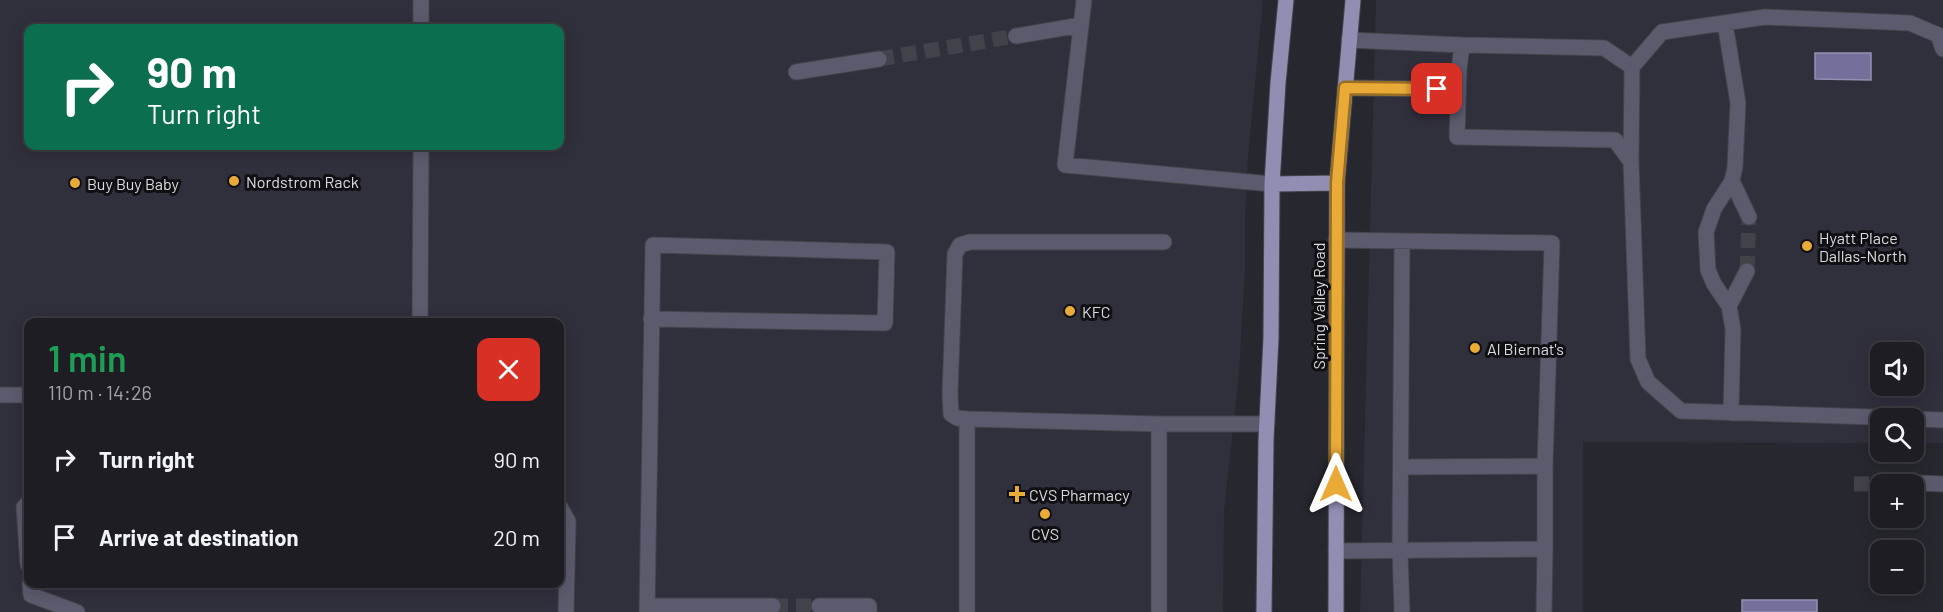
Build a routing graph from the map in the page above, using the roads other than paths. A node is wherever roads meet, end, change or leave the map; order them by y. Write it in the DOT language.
graph roads {
  1 [pos="421,0"];
  2 [pos="1084,0"];
  3 [pos="1286,0"];
  4 [pos="1353,0"];
  5 [pos="1725,23"];
  6 [pos="421,24"];
  7 [pos="1081,26"];
  8 [pos="1016,36"];
  9 [pos="1349,40"];
  10 [pos="1462,45"];
  11 [pos="1943,49"];
  12 [pos="879,59"];
  13 [pos="1632,67"];
  14 [pos="796,72"];
  15 [pos="1345,88"];
  16 [pos="1458,89"];
  17 [pos="421,150"];
  18 [pos="1631,162"];
  19 [pos="1732,181"];
  20 [pos="1337,183"];
  21 [pos="1272,184"];
  22 [pos="1749,217"];
  23 [pos="1336,240"];
  24 [pos="1402,241"];
  25 [pos="1164,242"];
  26 [pos="1747,271"];
  27 [pos="1729,306"];
  28 [pos="420,318"];
  29 [pos="651,319"];
  30 [pos="0,395"];
  31 [pos="24,395"];
  32 [pos="1731,413"];
  33 [pos="1870,417"];
  34 [pos="967,419"];
  35 [pos="1924,419"];
  36 [pos="1943,420"];
  37 [pos="1159,424"];
  38 [pos="1267,424"];
  39 [pos="1545,466"];
  40 [pos="1401,467"];
  41 [pos="1924,483"];
  42 [pos="1943,484"];
  43 [pos="564,514"];
  44 [pos="1545,549"];
  45 [pos="1336,551"];
  46 [pos="1400,551"];
  47 [pos="30,588"];
  48 [pos="773,606"];
  49 [pos="819,606"];
  50 [pos="647,609"];
  51 [pos="77,612"];
  52 [pos="566,612"];
  53 [pos="869,612"];
  54 [pos="967,612"];
  55 [pos="1159,612"];
  56 [pos="1264,612"];
  57 [pos="1336,612"];
  58 [pos="1402,612"];
  59 [pos="1544,612"];
  1 -- 6 [label="lane"];
  2 -- 7 [label="lane"];
  3 -- 21 [label="main road"];
  4 -- 9 [label="main road, Spring Valley Road"];
  5 -- 11 [label="lane"];
  5 -- 13 [label="lane"];
  5 -- 19 [label="lane"];
  7 -- 8 [label="lane"];
  7 -- 21 [label="lane"];
  9 -- 10 [label="lane"];
  9 -- 15 [label="main road, Spring Valley Road"];
  10 -- 13 [label="lane"];
  10 -- 16 [label="lane"];
  12 -- 14 [label="lane"];
  13 -- 18 [label="lane"];
  15 -- 16 [label="lane"];
  15 -- 20 [label="main road, Spring Valley Road"];
  16 -- 18 [label="lane"];
  17 -- 28 [label="lane"];
  18 -- 32 [label="lane"];
  19 -- 22 [label="lane"];
  19 -- 27 [label="lane"];
  20 -- 21 [label="main road"];
  20 -- 23 [label="main road, Spring Valley Road"];
  21 -- 38 [label="main road"];
  23 -- 24 [label="lane"];
  23 -- 45 [label="main road, Spring Valley Road"];
  24 -- 39 [label="lane"];
  24 -- 40 [label="lane"];
  25 -- 34 [label="lane"];
  26 -- 27 [label="lane"];
  27 -- 32 [label="lane"];
  29 -- 29 [label="lane"];
  29 -- 50 [label="lane"];
  30 -- 31 [label="lane"];
  32 -- 33 [label="lane"];
  34 -- 37 [label="lane"];
  34 -- 54 [label="lane"];
  35 -- 36 [label="lane"];
  37 -- 38 [label="lane"];
  37 -- 55 [label="lane"];
  38 -- 56 [label="main road"];
  39 -- 40 [label="lane"];
  39 -- 44 [label="lane"];
  40 -- 46 [label="lane"];
  41 -- 42 [label="lane"];
  43 -- 52 [label="lane"];
  44 -- 46 [label="lane"];
  44 -- 59 [label="lane"];
  45 -- 46 [label="lane"];
  45 -- 57 [label="main road, Spring Valley Road"];
  46 -- 58 [label="lane"];
  47 -- 51 [label="lane"];
  48 -- 50 [label="lane"];
  49 -- 53 [label="lane"];
}
